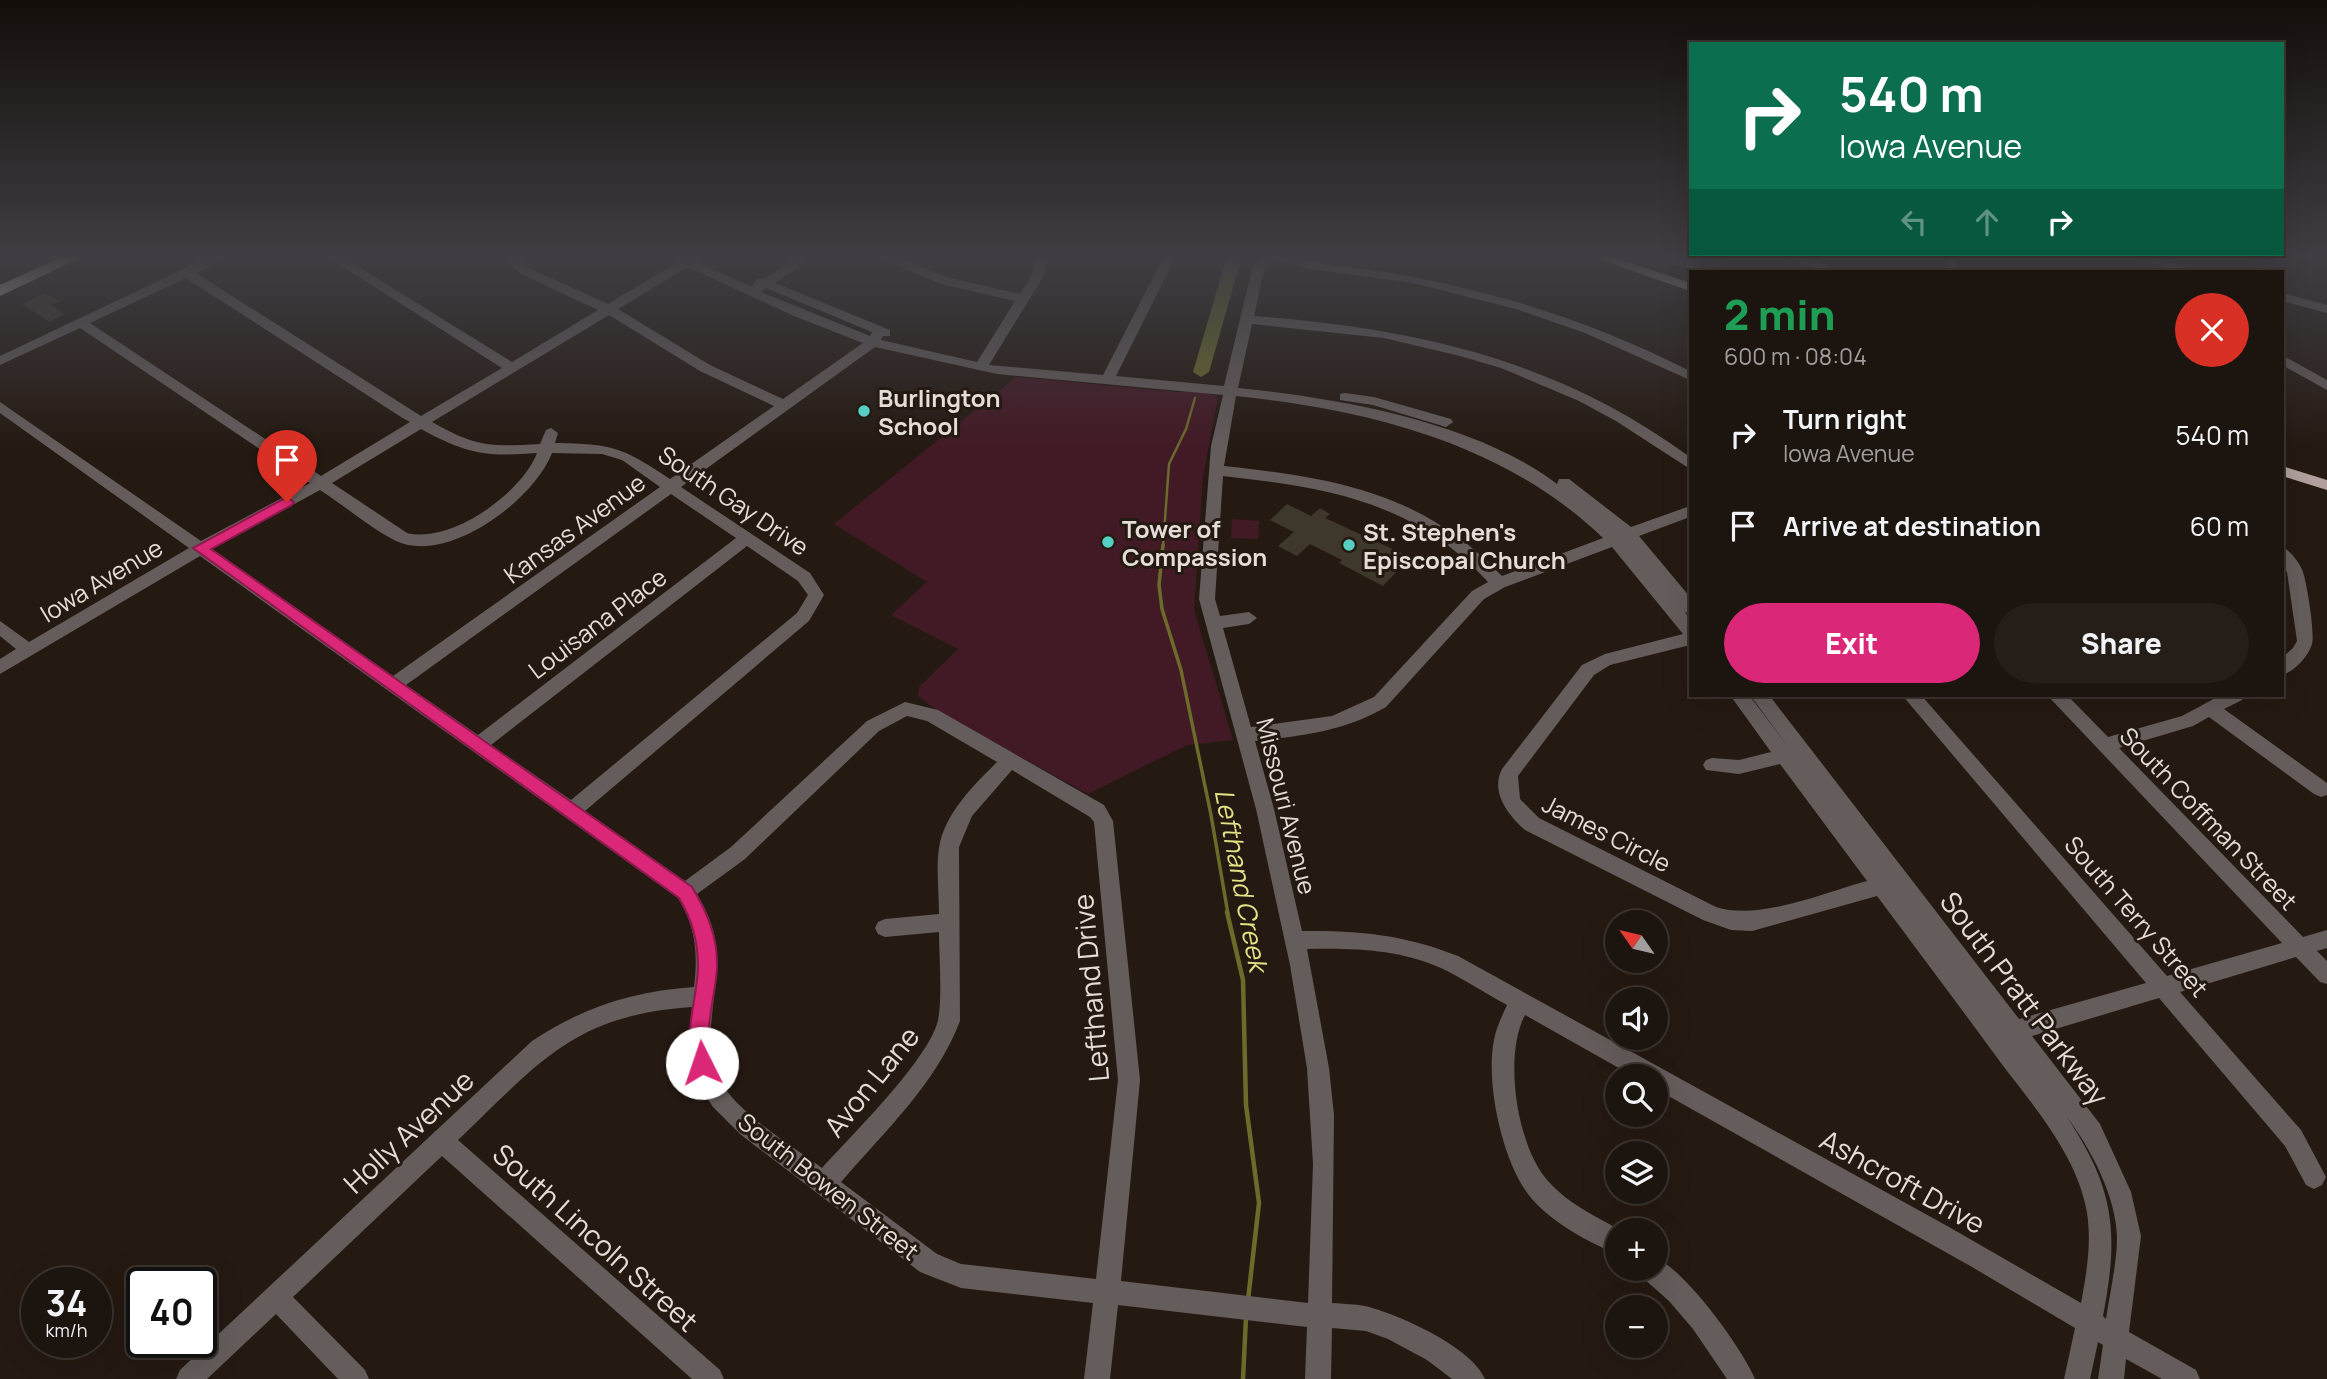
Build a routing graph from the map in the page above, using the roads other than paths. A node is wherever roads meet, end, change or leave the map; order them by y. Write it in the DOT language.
graph roads {
  1 [pos="86,320"];
  2 [pos="262,320"];
  3 [pos="435,320"];
  4 [pos="592,320"];
  5 [pos="626,320"];
  6 [pos="837,320"];
  7 [pos="1010,320"];
  8 [pos="1138,320"];
  9 [pos="1246,320"];
  10 [pos="1258,320"];
  11 [pos="1564,320"];
  12 [pos="80,323"];
  13 [pos="876,337"];
  14 [pos="2284,360"];
  15 [pos="0,361"];
  16 [pos="985,363"];
  17 [pos="512,368"];
  18 [pos="1110,375"];
  19 [pos="1689,376"];
  20 [pos="2327,386"];
  21 [pos="1232,388"];
  22 [pos="784,404"];
  23 [pos="0,406"];
  24 [pos="421,423"];
  25 [pos="549,440"];
  26 [pos="1689,463"];
  27 [pos="1216,470"];
  28 [pos="2284,472"];
  29 [pos="319,484"];
  30 [pos="2327,485"];
  31 [pos="671,486"];
  32 [pos="1689,511"];
  33 [pos="1621,537"];
  34 [pos="747,538"];
  35 [pos="200,548"];
  36 [pos="2284,556"];
  37 [pos="1499,583"];
  38 [pos="1689,607"];
  39 [pos="1248,618"];
  40 [pos="1212,623"];
  41 [pos="0,627"];
  42 [pos="1689,630"];
  43 [pos="1689,639"];
  44 [pos="28,650"];
  45 [pos="2284,666"];
  46 [pos="0,667"];
  47 [pos="393,685"];
  48 [pos="1741,697"];
  49 [pos="1760,697"];
  50 [pos="1913,697"];
  51 [pos="2058,697"];
  52 [pos="2232,697"];
  53 [pos="2211,709"];
  54 [pos="1245,735"];
  55 [pos="2105,745"];
  56 [pos="477,746"];
  57 [pos="1794,754"];
  58 [pos="1010,760"];
  59 [pos="1712,765"];
  60 [pos="2321,789"];
  61 [pos="570,811"];
  62 [pos="1892,883"];
  63 [pos="685,892"];
  64 [pos="950,922"];
  65 [pos="885,928"];
  66 [pos="2326,939"];
  67 [pos="1294,940"];
  68 [pos="2300,946"];
  69 [pos="2327,975"];
  70 [pos="2162,987"];
  71 [pos="704,996"];
  72 [pos="1521,1002"];
  73 [pos="2005,1035"];
  74 [pos="1632,1064"];
  75 [pos="1668,1084"];
  76 [pos="441,1140"];
  77 [pos="2314,1177"];
  78 [pos="823,1185"];
  79 [pos="1605,1235"];
  80 [pos="1665,1281"];
  81 [pos="1106,1293"];
  82 [pos="276,1297"];
  83 [pos="1318,1316"];
  84 [pos="2088,1320"];
  85 [pos="2117,1342"];
  86 [pos="189,1379"];
  87 [pos="356,1379"];
  88 [pos="711,1379"];
  89 [pos="1097,1379"];
  90 [pos="1318,1379"];
  91 [pos="1472,1379"];
  92 [pos="1742,1379"];
  93 [pos="2077,1379"];
  94 [pos="2111,1379"];
  95 [pos="2187,1379"];
  1 -- 12 [label="street"];
  2 -- 24 [label="street, South Gay Drive"];
  3 -- 17 [label="street"];
  4 -- 17 [label="street, Iowa Avenue"];
  5 -- 22 [label="street"];
  6 -- 13 [label="street"];
  7 -- 16 [label="street"];
  8 -- 18 [label="street"];
  9 -- 21 [label="street, Missouri Avenue"];
  10 -- 26 [label="street"];
  11 -- 19 [label="street"];
  12 -- 15 [label="street"];
  12 -- 29 [label="street"];
  13 -- 16 [label="street"];
  13 -- 22 [label="street, Kansas Avenue"];
  14 -- 20 [label="street"];
  16 -- 18 [label="street"];
  17 -- 24 [label="street, Iowa Avenue"];
  18 -- 21 [label="street"];
  21 -- 27 [label="street, Missouri Avenue"];
  21 -- 33 [label="street"];
  22 -- 31 [label="street, Kansas Avenue"];
  23 -- 35 [label="street, South Bowen Street"];
  24 -- 25 [label="street, South Gay Drive"];
  24 -- 29 [label="street, Iowa Avenue"];
  25 -- 29 [label="street"];
  25 -- 31 [label="street, South Gay Drive"];
  27 -- 37 [label="street"];
  27 -- 40 [label="street, Missouri Avenue"];
  28 -- 30 [label="main road"];
  29 -- 35 [label="street, Iowa Avenue"];
  31 -- 34 [label="street, South Gay Drive"];
  31 -- 47 [label="street, Kansas Avenue"];
  32 -- 33 [label="street"];
  33 -- 37 [label="street"];
  33 -- 38 [label="street"];
  33 -- 42 [label="street"];
  34 -- 56 [label="street, Louisana Place"];
  34 -- 61 [label="street, South Gay Drive"];
  35 -- 44 [label="street, Iowa Avenue"];
  35 -- 47 [label="street, South Bowen Street"];
  36 -- 45 [label="street"];
  37 -- 54 [label="street"];
  39 -- 40 [label="street"];
  40 -- 54 [label="street, Missouri Avenue"];
  41 -- 44 [label="street"];
  43 -- 62 [label="street, James Circle"];
  44 -- 46 [label="street, Iowa Avenue"];
  47 -- 56 [label="street, South Bowen Street"];
  48 -- 57 [label="street, South Pratt Parkway"];
  49 -- 57 [label="street, South Pratt Parkway"];
  50 -- 70 [label="street, South Terry Street"];
  51 -- 55 [label="street, South Coffman Street"];
  52 -- 53 [label="street"];
  53 -- 55 [label="street"];
  53 -- 60 [label="street"];
  54 -- 67 [label="street, Missouri Avenue"];
  55 -- 68 [label="street, South Coffman Street"];
  56 -- 61 [label="street, South Bowen Street"];
  57 -- 59 [label="street"];
  57 -- 62 [label="street, South Pratt Parkway"];
  58 -- 63 [label="street, Lefthand Drive"];
  58 -- 64 [label="street, Avon Lane"];
  58 -- 81 [label="street, Lefthand Drive"];
  61 -- 63 [label="street, South Bowen Street"];
  62 -- 73 [label="street, South Pratt Parkway"];
  63 -- 71 [label="street, South Bowen Street"];
  64 -- 65 [label="street"];
  64 -- 78 [label="street, Avon Lane"];
  66 -- 68 [label="street"];
  67 -- 72 [label="street, Ashcroft Drive"];
  67 -- 83 [label="street, Missouri Avenue"];
  68 -- 69 [label="street, South Coffman Street"];
  68 -- 70 [label="street"];
  70 -- 73 [label="street"];
  70 -- 77 [label="street, South Terry Street"];
  71 -- 76 [label="street, Holly Avenue"];
  71 -- 78 [label="street, South Bowen Street"];
  72 -- 74 [label="street, Ashcroft Drive"];
  72 -- 79 [label="street"];
  73 -- 84 [label="street, South Pratt Parkway"];
  73 -- 85 [label="street, South Pratt Parkway"];
  75 -- 84 [label="street, Ashcroft Drive"];
  76 -- 82 [label="street, Holly Avenue"];
  76 -- 88 [label="street, South Lincoln Street"];
  78 -- 81 [label="street, South Bowen Street"];
  80 -- 92 [label="street"];
  81 -- 83 [label="street, South Bowen Street"];
  81 -- 89 [label="street, Lefthand Drive"];
  82 -- 86 [label="street, Holly Avenue"];
  82 -- 87 [label="street"];
  83 -- 90 [label="street, Missouri Avenue"];
  83 -- 91 [label="street, South Bowen Street"];
  84 -- 85 [label="street, Ashcroft Drive"];
  84 -- 93 [label="street, South Pratt Parkway"];
  85 -- 94 [label="street, South Pratt Parkway"];
  85 -- 95 [label="street, Ashcroft Drive"];
}
